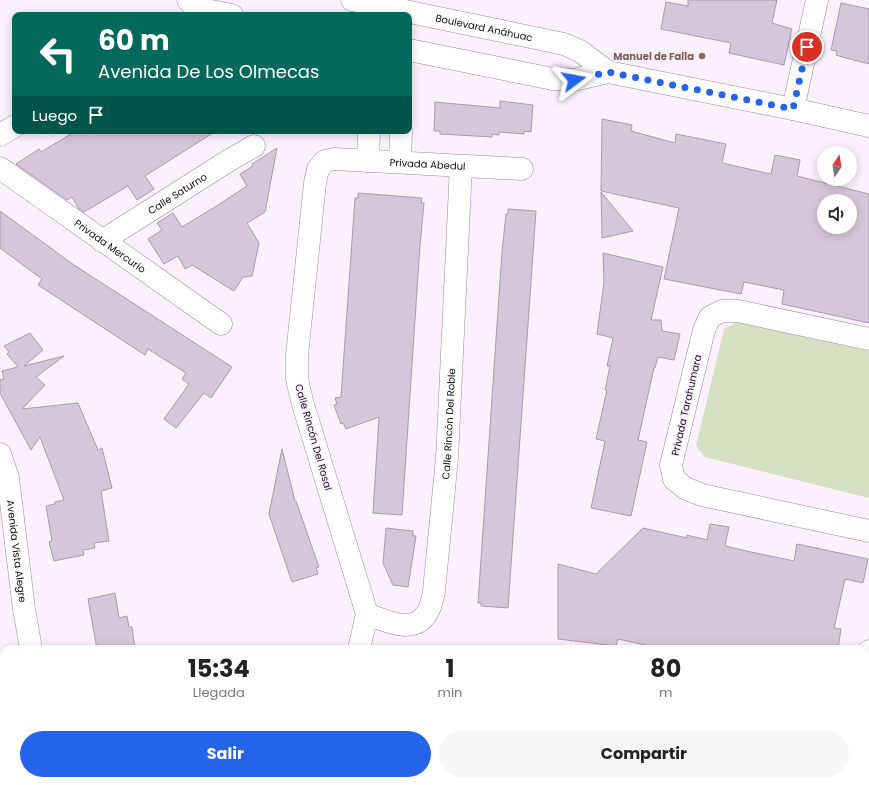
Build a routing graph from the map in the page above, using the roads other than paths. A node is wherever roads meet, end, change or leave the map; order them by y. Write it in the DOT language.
graph roads {
  1 [pos="234,0"];
  2 [pos="817,0"];
  3 [pos="361,4"];
  4 [pos="190,8"];
  5 [pos="395,8"];
  6 [pos="214,12"];
  7 [pos="232,12"];
  8 [pos="412,51"];
  9 [pos="608,72"];
  10 [pos="793,109"];
  11 [pos="869,126"];
  12 [pos="12,128"];
  13 [pos="369,134"];
  14 [pos="401,134"];
  15 [pos="0,135"];
  16 [pos="254,146"];
  17 [pos="334,159"];
  18 [pos="368,161"];
  19 [pos="400,162"];
  20 [pos="461,166"];
  21 [pos="0,168"];
  22 [pos="522,169"];
  23 [pos="102,241"];
  24 [pos="221,324"];
  25 [pos="869,339"];
  26 [pos="0,454"];
  27 [pos="869,531"];
  28 [pos="366,614"];
  29 [pos="30,645"];
  30 [pos="360,645"];
  1 -- 7 [label="street"];
  2 -- 10 [label="street"];
  3 -- 5 [label="street, Boulevard Anáhuac"];
  4 -- 6 [label="street"];
  5 -- 9 [label="street, Boulevard Anáhuac"];
  8 -- 9 [label="street, Boulevard Anáhuac"];
  9 -- 10 [label="street, Boulevard Anáhuac"];
  10 -- 11 [label="street, Boulevard Anáhuac"];
  12 -- 15 [label="street"];
  13 -- 18 [label="street"];
  14 -- 19 [label="street"];
  16 -- 23 [label="street, Calle Saturno"];
  17 -- 18 [label="street, Privada Abedul"];
  17 -- 28 [label="street, Calle Rincón Del Rosal"];
  18 -- 19 [label="street, Privada Abedul"];
  19 -- 20 [label="street, Privada Abedul"];
  20 -- 22 [label="street, Privada Abedul"];
  20 -- 28 [label="street, Calle Rincón Del Roble"];
  21 -- 23 [label="street, Privada Mercurio"];
  23 -- 24 [label="street, Privada Mercurio"];
  25 -- 27 [label="street, Privada Tarahumara"];
  26 -- 29 [label="street, Avenida Vista Alegre"];
  28 -- 30 [label="street, Calle Rincón Del Rosal"];
}
